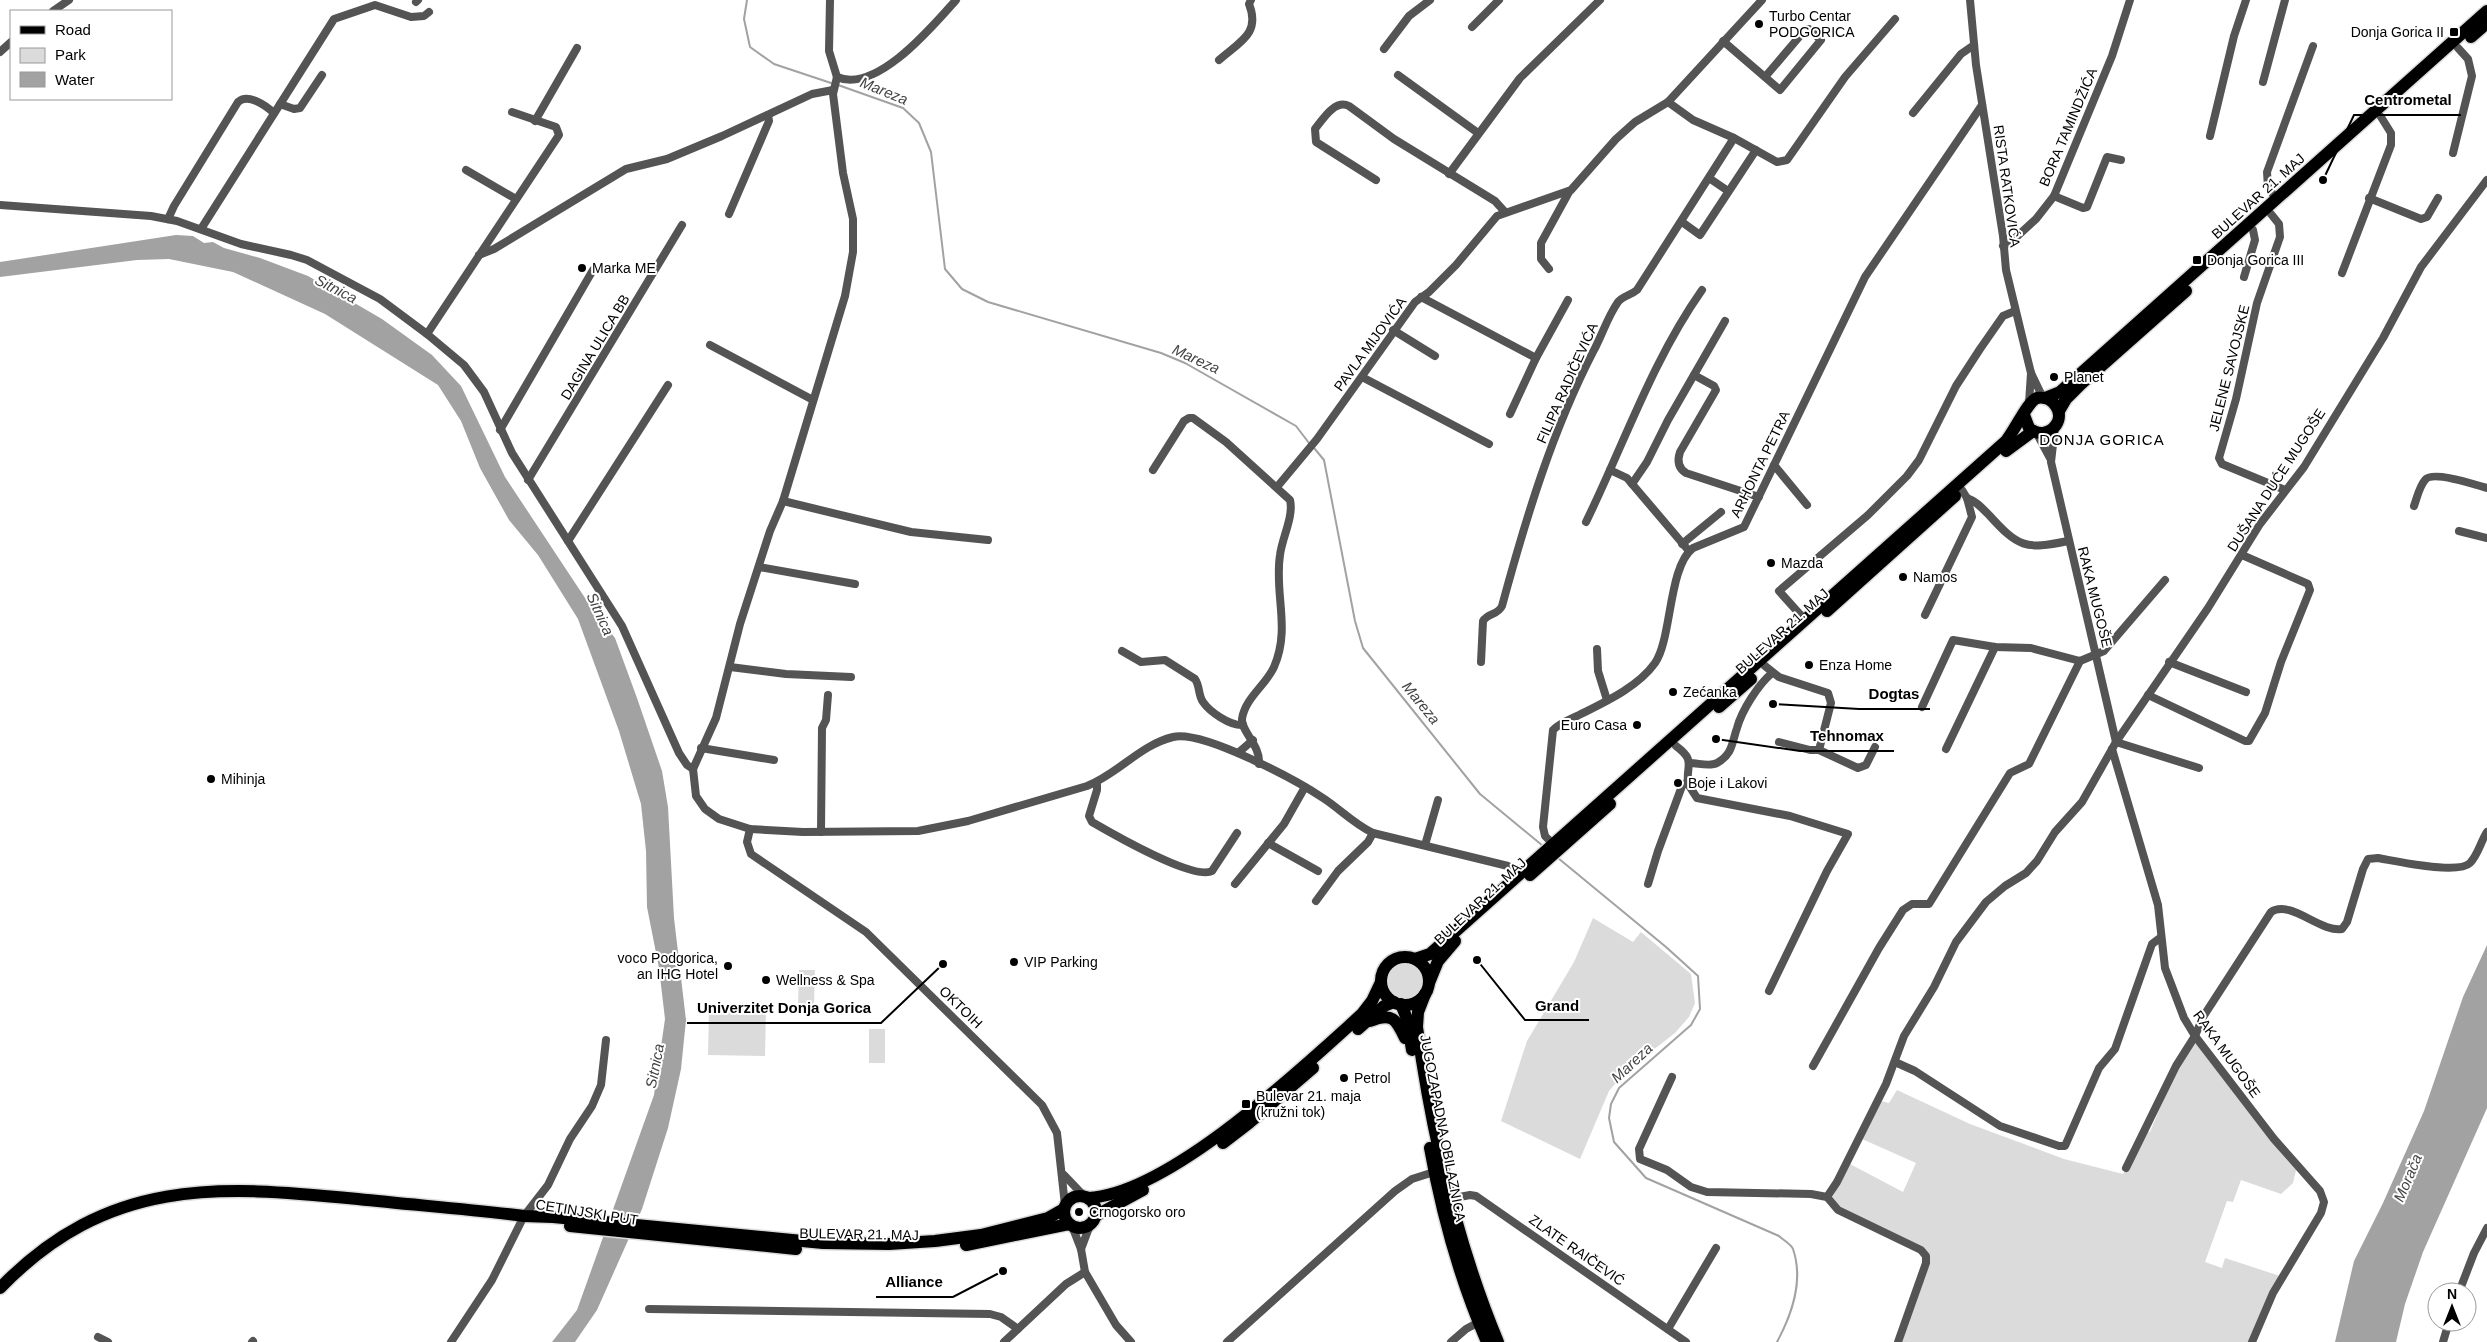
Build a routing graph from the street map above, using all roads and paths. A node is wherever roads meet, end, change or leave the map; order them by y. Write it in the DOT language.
graph roads {
  1 [pos="69,0"];
  2 [pos="830,0"];
  3 [pos="956,0"];
  4 [pos="1251,0"];
  5 [pos="1430,0"];
  6 [pos="1499,0"];
  7 [pos="1600,0"];
  8 [pos="1762,0"];
  9 [pos="1970,0"];
  10 [pos="2130,0"];
  11 [pos="2246,0"];
  12 [pos="2285,0"];
  13 [pos="54,10"];
  14 [pos="2487,10"];
  15 [pos="429,12"];
  16 [pos="1895,19"];
  17 [pos="2487,22"];
  18 [pos="1472,27"];
  19 [pos="1723,41"];
  20 [pos="10,43"];
  21 [pos="1974,45"];
  22 [pos="2313,46"];
  23 [pos="577,48"];
  24 [pos="2458,48"];
  25 [pos="1384,49"];
  26 [pos="0,52"];
  27 [pos="1219,60"];
  28 [pos="322,75"];
  29 [pos="1398,75"];
  30 [pos="1765,77"];
  31 [pos="2263,82"];
  32 [pos="835,84"];
  33 [pos="1668,102"];
  34 [pos="280,104"];
  35 [pos="1982,105"];
  36 [pos="512,112"];
  37 [pos="274,113"];
  38 [pos="1913,113"];
  39 [pos="768,115"];
  40 [pos="2381,116"];
  41 [pos="535,121"];
  42 [pos="1478,133"];
  43 [pos="2210,136"];
  44 [pos="1734,138"];
  45 [pos="1756,150"];
  46 [pos="2453,153"];
  47 [pos="2121,160"];
  48 [pos="466,170"];
  49 [pos="1449,174"];
  50 [pos="1709,178"];
  51 [pos="1376,180"];
  52 [pos="2487,180"];
  53 [pos="1728,191"];
  54 [pos="1569,192"];
  55 [pos="2054,196"];
  56 [pos="2369,198"];
  57 [pos="2438,198"];
  58 [pos="516,199"];
  59 [pos="2276,199"];
  60 [pos="0,206"];
  61 [pos="1505,212"];
  62 [pos="730,214"];
  63 [pos="2271,214"];
  64 [pos="168,219"];
  65 [pos="1682,222"];
  66 [pos="682,226"];
  67 [pos="201,229"];
  68 [pos="2253,230"];
  69 [pos="2004,246"];
  70 [pos="479,255"];
  71 [pos="1549,269"];
  72 [pos="593,270"];
  73 [pos="2342,272"];
  74 [pos="2244,277"];
  75 [pos="1702,290"];
  76 [pos="1421,297"];
  77 [pos="1568,300"];
  78 [pos="2015,311"];
  79 [pos="1725,322"];
  80 [pos="1393,330"];
  81 [pos="427,334"];
  82 [pos="710,345"];
  83 [pos="1435,356"];
  84 [pos="1536,358"];
  85 [pos="2031,373"];
  86 [pos="1694,375"];
  87 [pos="1362,377"];
  88 [pos="668,385"];
  89 [pos="2044,398"];
  90 [pos="813,400"];
  91 [pos="2029,403"];
  92 [pos="2058,411"];
  93 [pos="1510,414"];
  94 [pos="2024,416"];
  95 [pos="2055,427"];
  96 [pos="500,430"];
  97 [pos="2034,432"];
  98 [pos="1489,444"];
  99 [pos="2050,458"];
  100 [pos="1774,465"];
  101 [pos="1153,470"];
  102 [pos="1610,470"];
  103 [pos="528,480"];
  104 [pos="1632,484"];
  105 [pos="1277,487"];
  106 [pos="2487,488"];
  107 [pos="2285,490"];
  108 [pos="1964,494"];
  109 [pos="1759,497"];
  110 [pos="783,500"];
  111 [pos="1807,505"];
  112 [pos="2414,506"];
  113 [pos="1721,512"];
  114 [pos="1586,522"];
  115 [pos="2459,531"];
  116 [pos="2487,538"];
  117 [pos="988,540"];
  118 [pos="2068,541"];
  119 [pos="568,542"];
  120 [pos="1682,544"];
  121 [pos="1689,551"];
  122 [pos="2242,555"];
  123 [pos="759,566"];
  124 [pos="2165,580"];
  125 [pos="855,584"];
  126 [pos="1925,615"];
  127 [pos="1805,620"];
  128 [pos="1995,647"];
  129 [pos="1597,648"];
  130 [pos="1122,651"];
  131 [pos="2097,655"];
  132 [pos="1481,662"];
  133 [pos="2080,662"];
  134 [pos="2169,662"];
  135 [pos="730,667"];
  136 [pos="1769,670"];
  137 [pos="851,677"];
  138 [pos="2246,692"];
  139 [pos="828,695"];
  140 [pos="2148,695"];
  141 [pos="1607,700"];
  142 [pos="1922,707"];
  143 [pos="1243,725"];
  144 [pos="1253,740"];
  145 [pos="1779,742"];
  146 [pos="1676,746"];
  147 [pos="2114,746"];
  148 [pos="1874,747"];
  149 [pos="701,748"];
  150 [pos="1946,749"];
  151 [pos="1819,750"];
  152 [pos="1238,753"];
  153 [pos="774,760"];
  154 [pos="1690,763"];
  155 [pos="1259,764"];
  156 [pos="2199,768"];
  157 [pos="693,769"];
  158 [pos="1096,782"];
  159 [pos="1687,782"];
  160 [pos="1305,788"];
  161 [pos="1438,800"];
  162 [pos="750,829"];
  163 [pos="820,832"];
  164 [pos="1372,832"];
  165 [pos="2487,832"];
  166 [pos="1237,833"];
  167 [pos="1268,842"];
  168 [pos="1552,843"];
  169 [pos="1425,845"];
  170 [pos="1318,871"];
  171 [pos="1520,872"];
  172 [pos="1235,884"];
  173 [pos="1648,884"];
  174 [pos="1316,901"];
  175 [pos="2160,938"];
  176 [pos="1415,959"];
  177 [pos="1381,982"];
  178 [pos="1427,989"];
  179 [pos="1769,991"];
  180 [pos="1397,1003"];
  181 [pos="1365,1023"];
  182 [pos="2195,1036"];
  183 [pos="606,1040"];
  184 [pos="1412,1045"];
  185 [pos="1895,1062"];
  186 [pos="1813,1066"];
  187 [pos="1672,1077"];
  188 [pos="2126,1168"];
  189 [pos="1434,1172"];
  190 [pos="1063,1173"];
  191 [pos="1827,1197"];
  192 [pos="1086,1198"];
  193 [pos="1448,1199"];
  194 [pos="1065,1207"];
  195 [pos="524,1216"];
  196 [pos="1093,1220"];
  197 [pos="1071,1225"];
  198 [pos="2487,1228"];
  199 [pos="647,1231"];
  200 [pos="1716,1248"];
  201 [pos="1080,1249"];
  202 [pos="1085,1272"];
  203 [pos="2463,1282"];
  204 [pos="0,1288"];
  205 [pos="649,1309"];
  206 [pos="1479,1322"];
  207 [pos="1018,1329"];
  208 [pos="1668,1329"];
  209 [pos="98,1337"];
  210 [pos="108,1342"];
  211 [pos="451,1342"];
  212 [pos="1004,1342"];
  213 [pos="1130,1342"];
  214 [pos="1226,1342"];
  215 [pos="1451,1342"];
  216 [pos="1487,1342"];
  217 [pos="1498,1342"];
  218 [pos="1686,1342"];
  219 [pos="1898,1342"];
  220 [pos="2252,1342"];
  1 -- 13 [label="street"];
  2 -- 32 [label="street"];
  3 -- 32 [label="street"];
  4 -- 27 [label="street"];
  5 -- 25 [label="street"];
  6 -- 18 [label="street"];
  7 -- 42 [label="street"];
  8 -- 19 [label="street"];
  9 -- 21 [label="street, RISTA RATKOVIĆA"];
  10 -- 55 [label="street, BORA TAMINDŽIĆA"];
  11 -- 43 [label="street"];
  12 -- 31 [label="street"];
  14 -- 59 [label="main road, BULEVAR 21. MAJ"];
  15 -- 34 [label="street"];
  16 -- 45 [label="street"];
  17 -- 24 [label="main road, BULEVAR 21. MAJ"];
  19 -- 30 [label="street"];
  19 -- 33 [label="street"];
  20 -- 26 [label="street"];
  21 -- 35 [label="street, RISTA RATKOVIĆA"];
  21 -- 38 [label="street"];
  22 -- 59 [label="street"];
  23 -- 41 [label="street"];
  24 -- 40 [label="main road, BULEVAR 21. MAJ"];
  24 -- 46 [label="street"];
  28 -- 34 [label="street"];
  29 -- 42 [label="street"];
  30 -- 30 [label="street"];
  32 -- 39 [label="street"];
  32 -- 90 [label="street"];
  33 -- 44 [label="street"];
  33 -- 54 [label="street"];
  34 -- 37 [label="street"];
  35 -- 69 [label="street, RISTA RATKOVIĆA"];
  35 -- 100 [label="street, ARHONTA PETRA"];
  36 -- 41 [label="street"];
  37 -- 64 [label="street"];
  37 -- 67 [label="street"];
  39 -- 62 [label="street"];
  39 -- 70 [label="street"];
  40 -- 56 [label="street"];
  40 -- 63 [label="main road, BULEVAR 21. MAJ"];
  41 -- 58 [label="street"];
  42 -- 49 [label="street"];
  44 -- 45 [label="street"];
  44 -- 50 [label="street, FILIPA RADIČEVIĆA"];
  45 -- 53 [label="street"];
  47 -- 55 [label="street"];
  48 -- 58 [label="street"];
  49 -- 51 [label="street"];
  49 -- 61 [label="street"];
  50 -- 53 [label="street"];
  50 -- 65 [label="street, FILIPA RADIČEVIĆA"];
  52 -- 107 [label="street, DUŠANA DUĆE MUGOŠE"];
  53 -- 65 [label="street"];
  54 -- 61 [label="street, PAVLA MIJOVIĆA"];
  54 -- 71 [label="street"];
  55 -- 69 [label="street, BORA TAMINDŽIĆA"];
  56 -- 57 [label="street"];
  56 -- 73 [label="street"];
  58 -- 70 [label="street"];
  59 -- 89 [label="main road, BULEVAR 21. MAJ"];
  60 -- 64 [label="street"];
  61 -- 76 [label="street, PAVLA MIJOVIĆA"];
  63 -- 68 [label="main road, BULEVAR 21. MAJ"];
  63 -- 107 [label="street, JELENE SAVOJSKE"];
  64 -- 67 [label="street"];
  65 -- 132 [label="street, FILIPA RADIČEVIĆA"];
  66 -- 103 [label="street, DAGINA ULICA BB"];
  67 -- 81 [label="street"];
  68 -- 74 [label="street"];
  68 -- 92 [label="main road, BULEVAR 21. MAJ"];
  69 -- 78 [label="street, RISTA RATKOVIĆA"];
  70 -- 81 [label="street"];
  72 -- 96 [label="street"];
  75 -- 102 [label="street"];
  76 -- 80 [label="street, PAVLA MIJOVIĆA"];
  76 -- 84 [label="street"];
  77 -- 84 [label="street"];
  78 -- 85 [label="street, RISTA RATKOVIĆA"];
  78 -- 127 [label="street"];
  79 -- 86 [label="street"];
  80 -- 83 [label="street"];
  80 -- 87 [label="street, PAVLA MIJOVIĆA"];
  81 -- 96 [label="street"];
  82 -- 90 [label="street"];
  84 -- 93 [label="street"];
  85 -- 89 [label="street, RISTA RATKOVIĆA"];
  85 -- 91 [label="street, RISTA RATKOVIĆA"];
  86 -- 104 [label="street"];
  86 -- 109 [label="street"];
  87 -- 98 [label="street"];
  87 -- 105 [label="street, PAVLA MIJOVIĆA"];
  88 -- 119 [label="street"];
  89 -- 91 [label="main road, BULEVAR 21. MAJ"];
  89 -- 92 [label="main road"];
  90 -- 110 [label="street"];
  91 -- 94 [label="main road, BULEVAR 21. MAJ"];
  92 -- 95 [label="main road, BULEVAR 21. MAJ"];
  94 -- 97 [label="main road"];
  94 -- 127 [label="main road, BULEVAR 21. MAJ"];
  95 -- 97 [label="main road, BULEVAR 21. MAJ"];
  95 -- 99 [label="street, RAKA MUGOŠE"];
  96 -- 103 [label="street"];
  97 -- 99 [label="street, RAKA MUGOŠE"];
  97 -- 108 [label="main road, BULEVAR 21. MAJ"];
  99 -- 118 [label="street, RAKA MUGOŠE"];
  100 -- 109 [label="street, ARHONTA PETRA"];
  100 -- 111 [label="street"];
  101 -- 105 [label="street"];
  102 -- 104 [label="street"];
  102 -- 114 [label="street"];
  103 -- 119 [label="street"];
  104 -- 120 [label="street"];
  105 -- 143 [label="street"];
  106 -- 112 [label="street"];
  107 -- 122 [label="street, DUŠANA DUĆE MUGOŠE"];
  108 -- 118 [label="street"];
  108 -- 126 [label="street"];
  108 -- 136 [label="main road, BULEVAR 21. MAJ"];
  109 -- 121 [label="street, ARHONTA PETRA"];
  110 -- 117 [label="street"];
  110 -- 123 [label="street"];
  113 -- 120 [label="street"];
  115 -- 116 [label="street"];
  118 -- 131 [label="street, RAKA MUGOŠE"];
  119 -- 157 [label="street"];
  120 -- 121 [label="street"];
  121 -- 141 [label="street"];
  122 -- 134 [label="street, DUŠANA DUĆE MUGOŠE"];
  122 -- 140 [label="street"];
  123 -- 125 [label="street"];
  123 -- 135 [label="street"];
  124 -- 131 [label="street"];
  127 -- 168 [label="main road, BULEVAR 21. MAJ"];
  128 -- 133 [label="street"];
  128 -- 142 [label="street"];
  128 -- 150 [label="street"];
  129 -- 141 [label="street"];
  130 -- 143 [label="street"];
  131 -- 133 [label="street"];
  131 -- 147 [label="street, RAKA MUGOŠE"];
  133 -- 186 [label="street"];
  134 -- 138 [label="street"];
  134 -- 140 [label="street, DUŠANA DUĆE MUGOŠE"];
  135 -- 137 [label="street"];
  135 -- 149 [label="street"];
  136 -- 146 [label="main road, BULEVAR 21. MAJ"];
  136 -- 151 [label="street"];
  136 -- 154 [label="street"];
  139 -- 163 [label="street"];
  140 -- 147 [label="street, DUŠANA DUĆE MUGOŠE"];
  141 -- 168 [label="street"];
  143 -- 144 [label="street"];
  144 -- 152 [label="street"];
  144 -- 155 [label="street"];
  145 -- 151 [label="street"];
  146 -- 154 [label="street"];
  146 -- 178 [label="main road, BULEVAR 21. MAJ"];
  147 -- 156 [label="street"];
  147 -- 175 [label="street, RAKA MUGOŠE"];
  147 -- 185 [label="street, DUŠANA DUĆE MUGOŠE"];
  148 -- 151 [label="street"];
  149 -- 153 [label="street"];
  149 -- 157 [label="street"];
  152 -- 155 [label="street"];
  152 -- 158 [label="street"];
  154 -- 159 [label="street"];
  155 -- 160 [label="street"];
  157 -- 162 [label="street"];
  158 -- 163 [label="street"];
  158 -- 166 [label="street"];
  159 -- 173 [label="street"];
  159 -- 179 [label="street"];
  160 -- 164 [label="street"];
  160 -- 167 [label="street"];
  161 -- 169 [label="street"];
  162 -- 163 [label="street"];
  162 -- 190 [label="street, OKTOIH"];
  164 -- 169 [label="street"];
  164 -- 174 [label="street"];
  165 -- 182 [label="street"];
  167 -- 170 [label="street"];
  167 -- 172 [label="street"];
  168 -- 171 [label="main road, BULEVAR 21. MAJ"];
  169 -- 171 [label="street"];
  171 -- 176 [label="main road, BULEVAR 21. MAJ"];
  175 -- 182 [label="street, RAKA MUGOŠE"];
  175 -- 185 [label="street"];
  176 -- 177 [label="main road"];
  176 -- 178 [label="main road"];
  177 -- 180 [label="main road"];
  177 -- 192 [label="main road"];
  178 -- 180 [label="main road"];
  178 -- 193 [label="main road, JUGOZAPADNA OBILAZNICA"];
  180 -- 181 [label="main road"];
  180 -- 184 [label="main road, JUGOZAPADNA OBILAZNICA"];
  181 -- 184 [label="main road"];
  181 -- 196 [label="main road"];
  182 -- 188 [label="street"];
  182 -- 220 [label="street, RAKA MUGOŠE"];
  183 -- 195 [label="street"];
  184 -- 189 [label="main road, JUGOZAPADNA OBILAZNICA"];
  185 -- 191 [label="street, DUŠANA DUĆE MUGOŠE"];
  187 -- 191 [label="street"];
  189 -- 206 [label="main road, JUGOZAPADNA OBILAZNICA"];
  189 -- 214 [label="street"];
  190 -- 192 [label="street"];
  190 -- 194 [label="street, OKTOIH"];
  191 -- 219 [label="street"];
  192 -- 194 [label="main road"];
  192 -- 196 [label="main road"];
  193 -- 208 [label="street, ZLATE RAIČEVIĆ"];
  193 -- 217 [label="main road, JUGOZAPADNA OBILAZNICA"];
  194 -- 197 [label="main road"];
  194 -- 199 [label="main road, BULEVAR 21. MAJ"];
  195 -- 199 [label="main road, CETINJSKI PUT"];
  195 -- 204 [label="main road, CETINJSKI PUT"];
  195 -- 211 [label="street"];
  196 -- 197 [label="main road"];
  196 -- 201 [label="street"];
  197 -- 199 [label="main road, BULEVAR 21. MAJ"];
  197 -- 201 [label="street"];
  198 -- 203 [label="street"];
  200 -- 208 [label="street"];
  201 -- 202 [label="street"];
  202 -- 207 [label="street"];
  202 -- 213 [label="street"];
  205 -- 207 [label="street"];
  206 -- 215 [label="street"];
  206 -- 216 [label="main road, JUGOZAPADNA OBILAZNICA"];
  207 -- 212 [label="street"];
  208 -- 218 [label="street, ZLATE RAIČEVIĆ"];
  209 -- 210 [label="street"];
}
